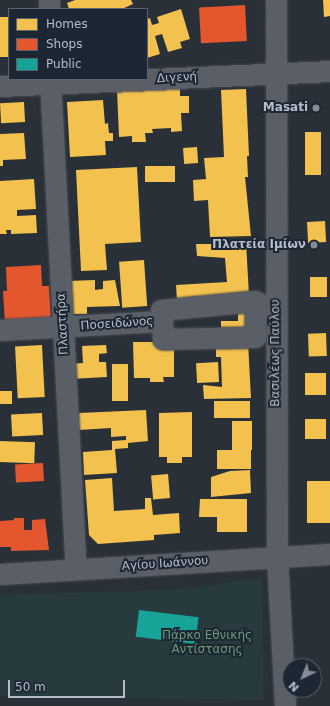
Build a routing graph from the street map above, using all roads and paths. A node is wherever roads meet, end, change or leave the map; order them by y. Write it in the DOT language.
graph roads {
  1 [pos="276,0"];
  2 [pos="330,71"];
  3 [pos="276,73"];
  4 [pos="148,78"];
  5 [pos="100,80"];
  6 [pos="50,82"];
  7 [pos="0,86"];
  8 [pos="255,301"];
  9 [pos="276,313"];
  10 [pos="162,321"];
  11 [pos="63,327"];
  12 [pos="0,330"];
  13 [pos="330,554"];
  14 [pos="277,557"];
  15 [pos="76,570"];
  16 [pos="0,574"];
  17 [pos="285,706"];
  1 -- 3 [label="street, Βασιλέως Παύλου"];
  2 -- 3 [label="street, Διγενή"];
  3 -- 4 [label="street, Διγενή"];
  3 -- 9 [label="street, Βασιλέως Παύλου"];
  5 -- 6 [label="street, Διγενή"];
  6 -- 7 [label="street, Διγενή"];
  6 -- 11 [label="street, Πλαστήρα"];
  8 -- 9 [label="street"];
  8 -- 10 [label="street, Ποσειδώνος"];
  8 -- 10 [label="street, Ποσειδώνος"];
  9 -- 14 [label="street, Βασιλέως Παύλου"];
  10 -- 11 [label="street, Ποσειδώνος"];
  11 -- 12 [label="street, Ποσειδώνος"];
  11 -- 15 [label="street, Πλαστήρα"];
  13 -- 14 [label="street, Αγίου Ιωάννου"];
  14 -- 15 [label="street, Αγίου Ιωάννου"];
  14 -- 17 [label="street, Βασιλέως Παύλου"];
  15 -- 16 [label="street, Αγίου Ιωάννου"];
}
